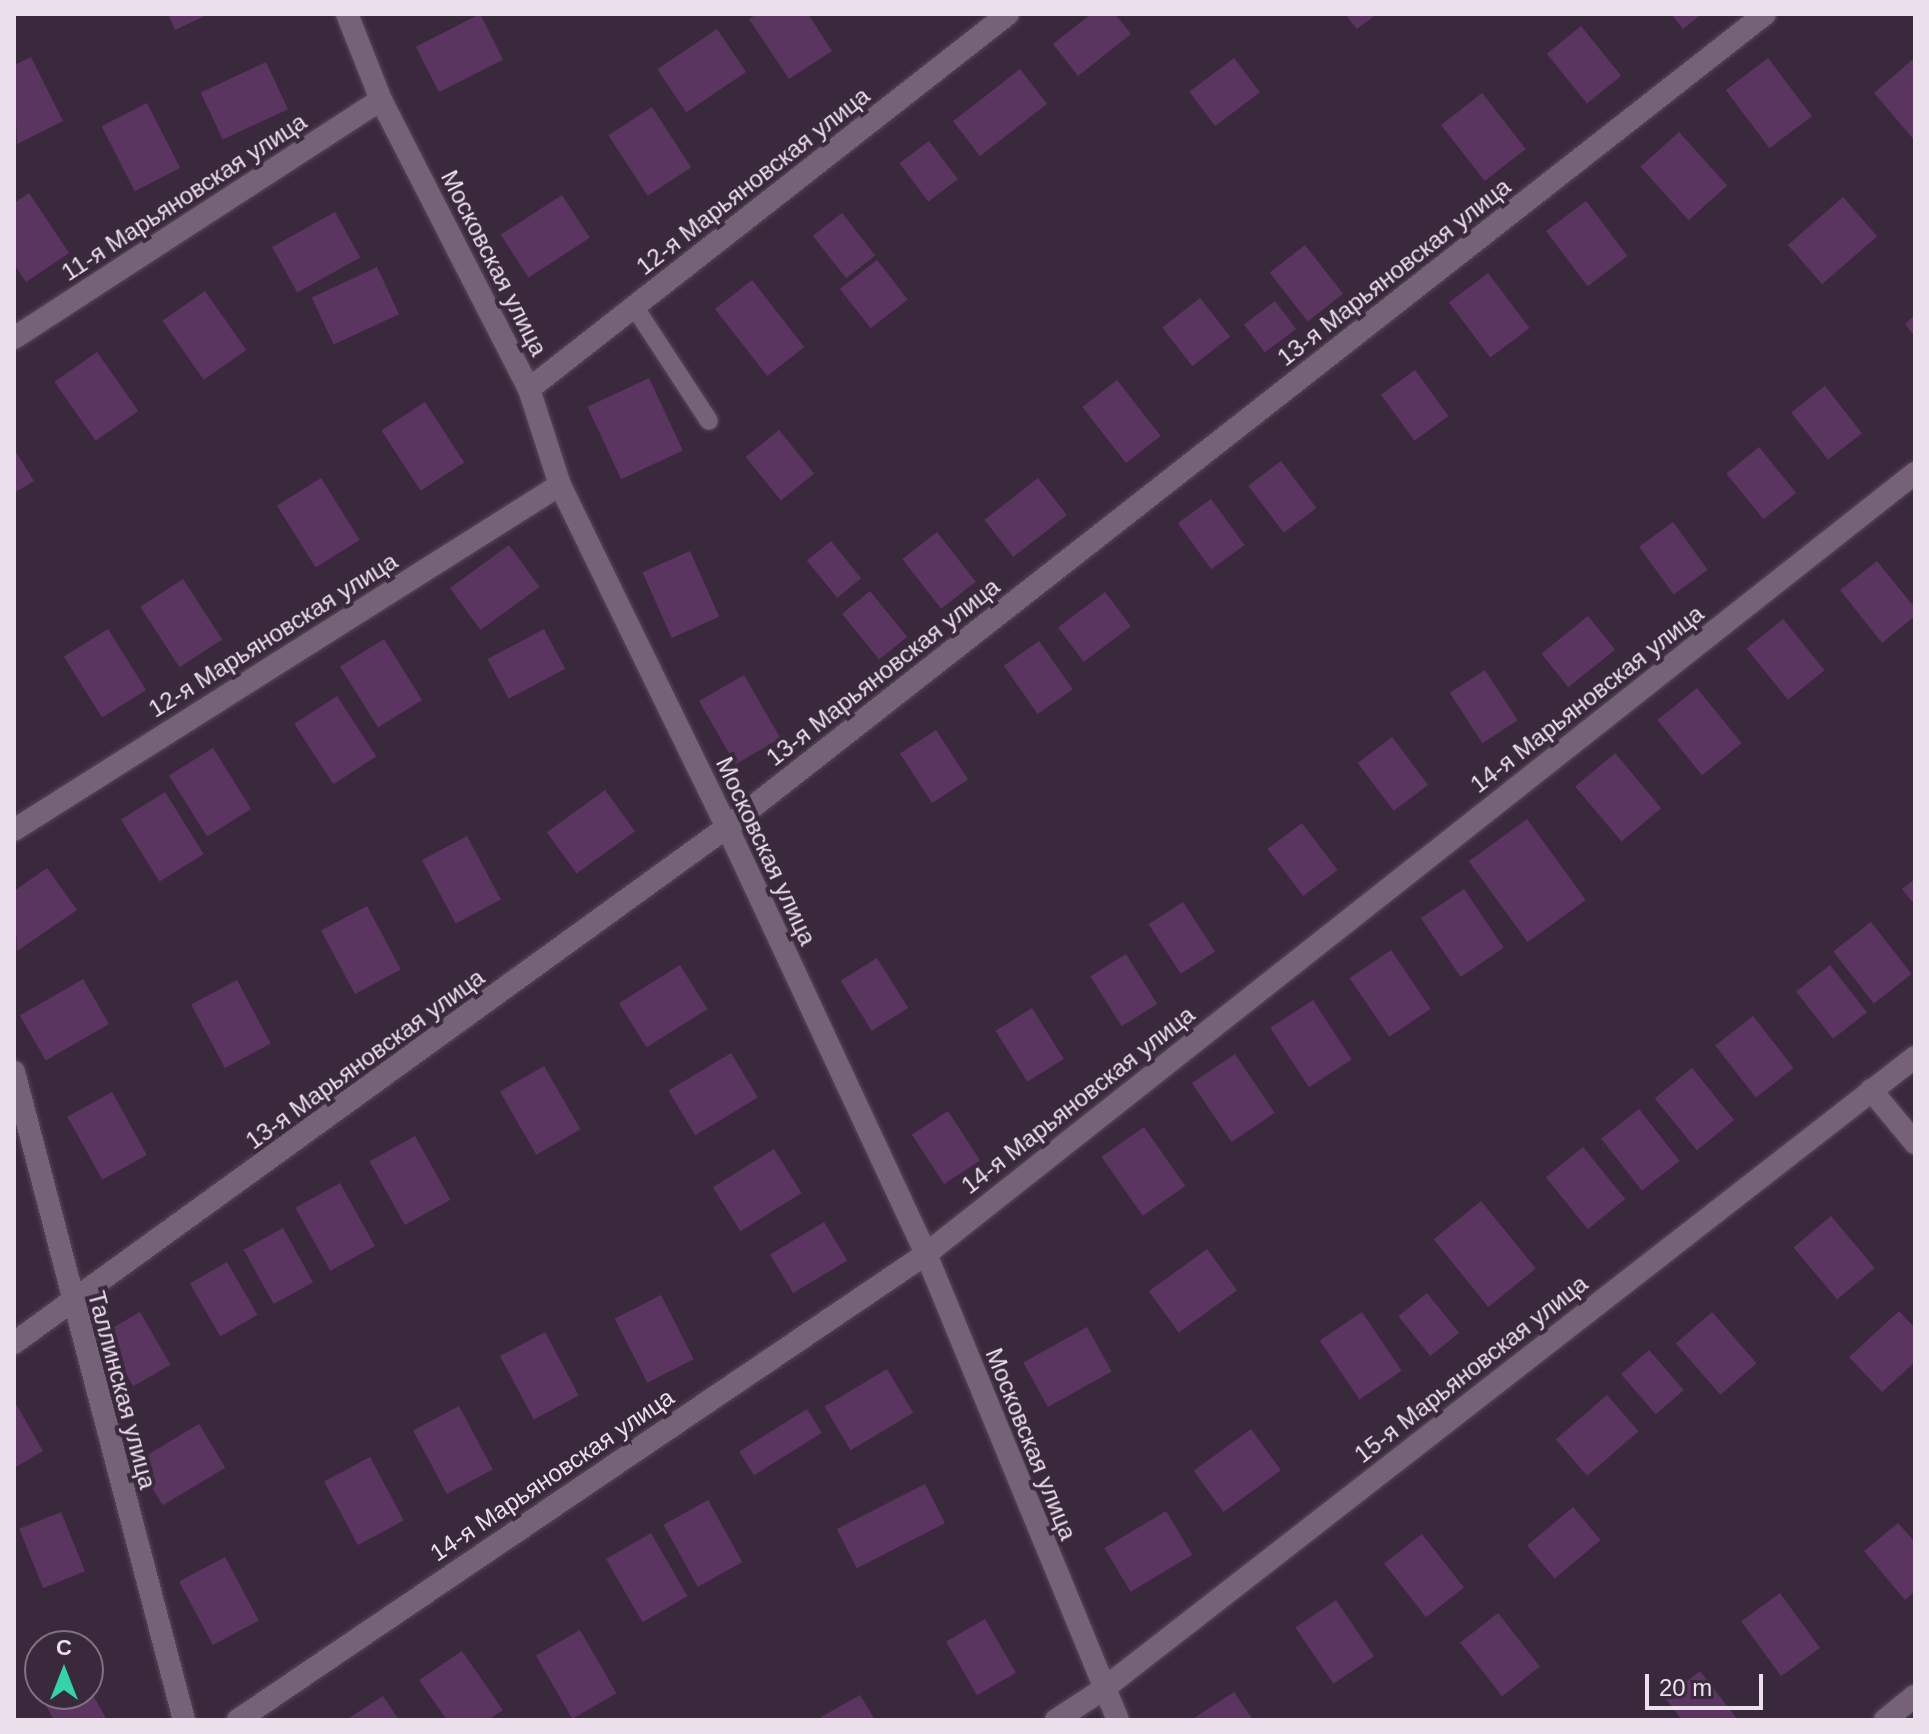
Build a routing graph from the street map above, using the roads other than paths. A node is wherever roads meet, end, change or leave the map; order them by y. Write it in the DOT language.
graph roads {
  1 [pos="347,14"];
  2 [pos="1008,14"];
  3 [pos="1765,14"];
  4 [pos="381,100"];
  5 [pos="634,306"];
  6 [pos="14,338"];
  7 [pos="529,389"];
  8 [pos="709,421"];
  9 [pos="1915,473"];
  10 [pos="560,485"];
  11 [pos="727,827"];
  12 [pos="14,830"];
  13 [pos="1915,1057"];
  14 [pos="14,1072"];
  15 [pos="1871,1090"];
  16 [pos="1915,1143"];
  17 [pos="926,1254"];
  18 [pos="72,1305"];
  19 [pos="14,1343"];
  20 [pos="1102,1690"];
  21 [pos="1915,1696"];
  22 [pos="184,1720"];
  23 [pos="238,1720"];
  24 [pos="1056,1720"];
  25 [pos="1118,1720"];
  26 [pos="1885,1720"];
  1 -- 4 [label="street, Московская улица"];
  2 -- 5 [label="street, 12-я Марьяновская улица"];
  3 -- 11 [label="street, 13-я Марьяновская улица"];
  4 -- 6 [label="street, 11-я Марьяновская улица"];
  4 -- 7 [label="street, Московская улица"];
  5 -- 7 [label="street, 12-я Марьяновская улица"];
  5 -- 8 [label="lane"];
  7 -- 10 [label="street, Московская улица"];
  9 -- 17 [label="street, 14-я Марьяновская улица"];
  10 -- 11 [label="street, Московская улица"];
  10 -- 12 [label="street, 12-я Марьяновская улица"];
  11 -- 17 [label="street, Московская улица"];
  11 -- 18 [label="street, 13-я Марьяновская улица"];
  13 -- 15 [label="street, 15-я Марьяновская улица"];
  14 -- 18 [label="street, Таллинская улица"];
  15 -- 16 [label="street"];
  15 -- 20 [label="street, 15-я Марьяновская улица"];
  17 -- 20 [label="street, Московская улица"];
  17 -- 23 [label="street, 14-я Марьяновская улица"];
  18 -- 19 [label="street, 13-я Марьяновская улица"];
  18 -- 22 [label="street, Таллинская улица"];
  20 -- 24 [label="street, 15-я Марьяновская улица"];
  20 -- 25 [label="street, Московская улица"];
  21 -- 26 [label="street"];
}
